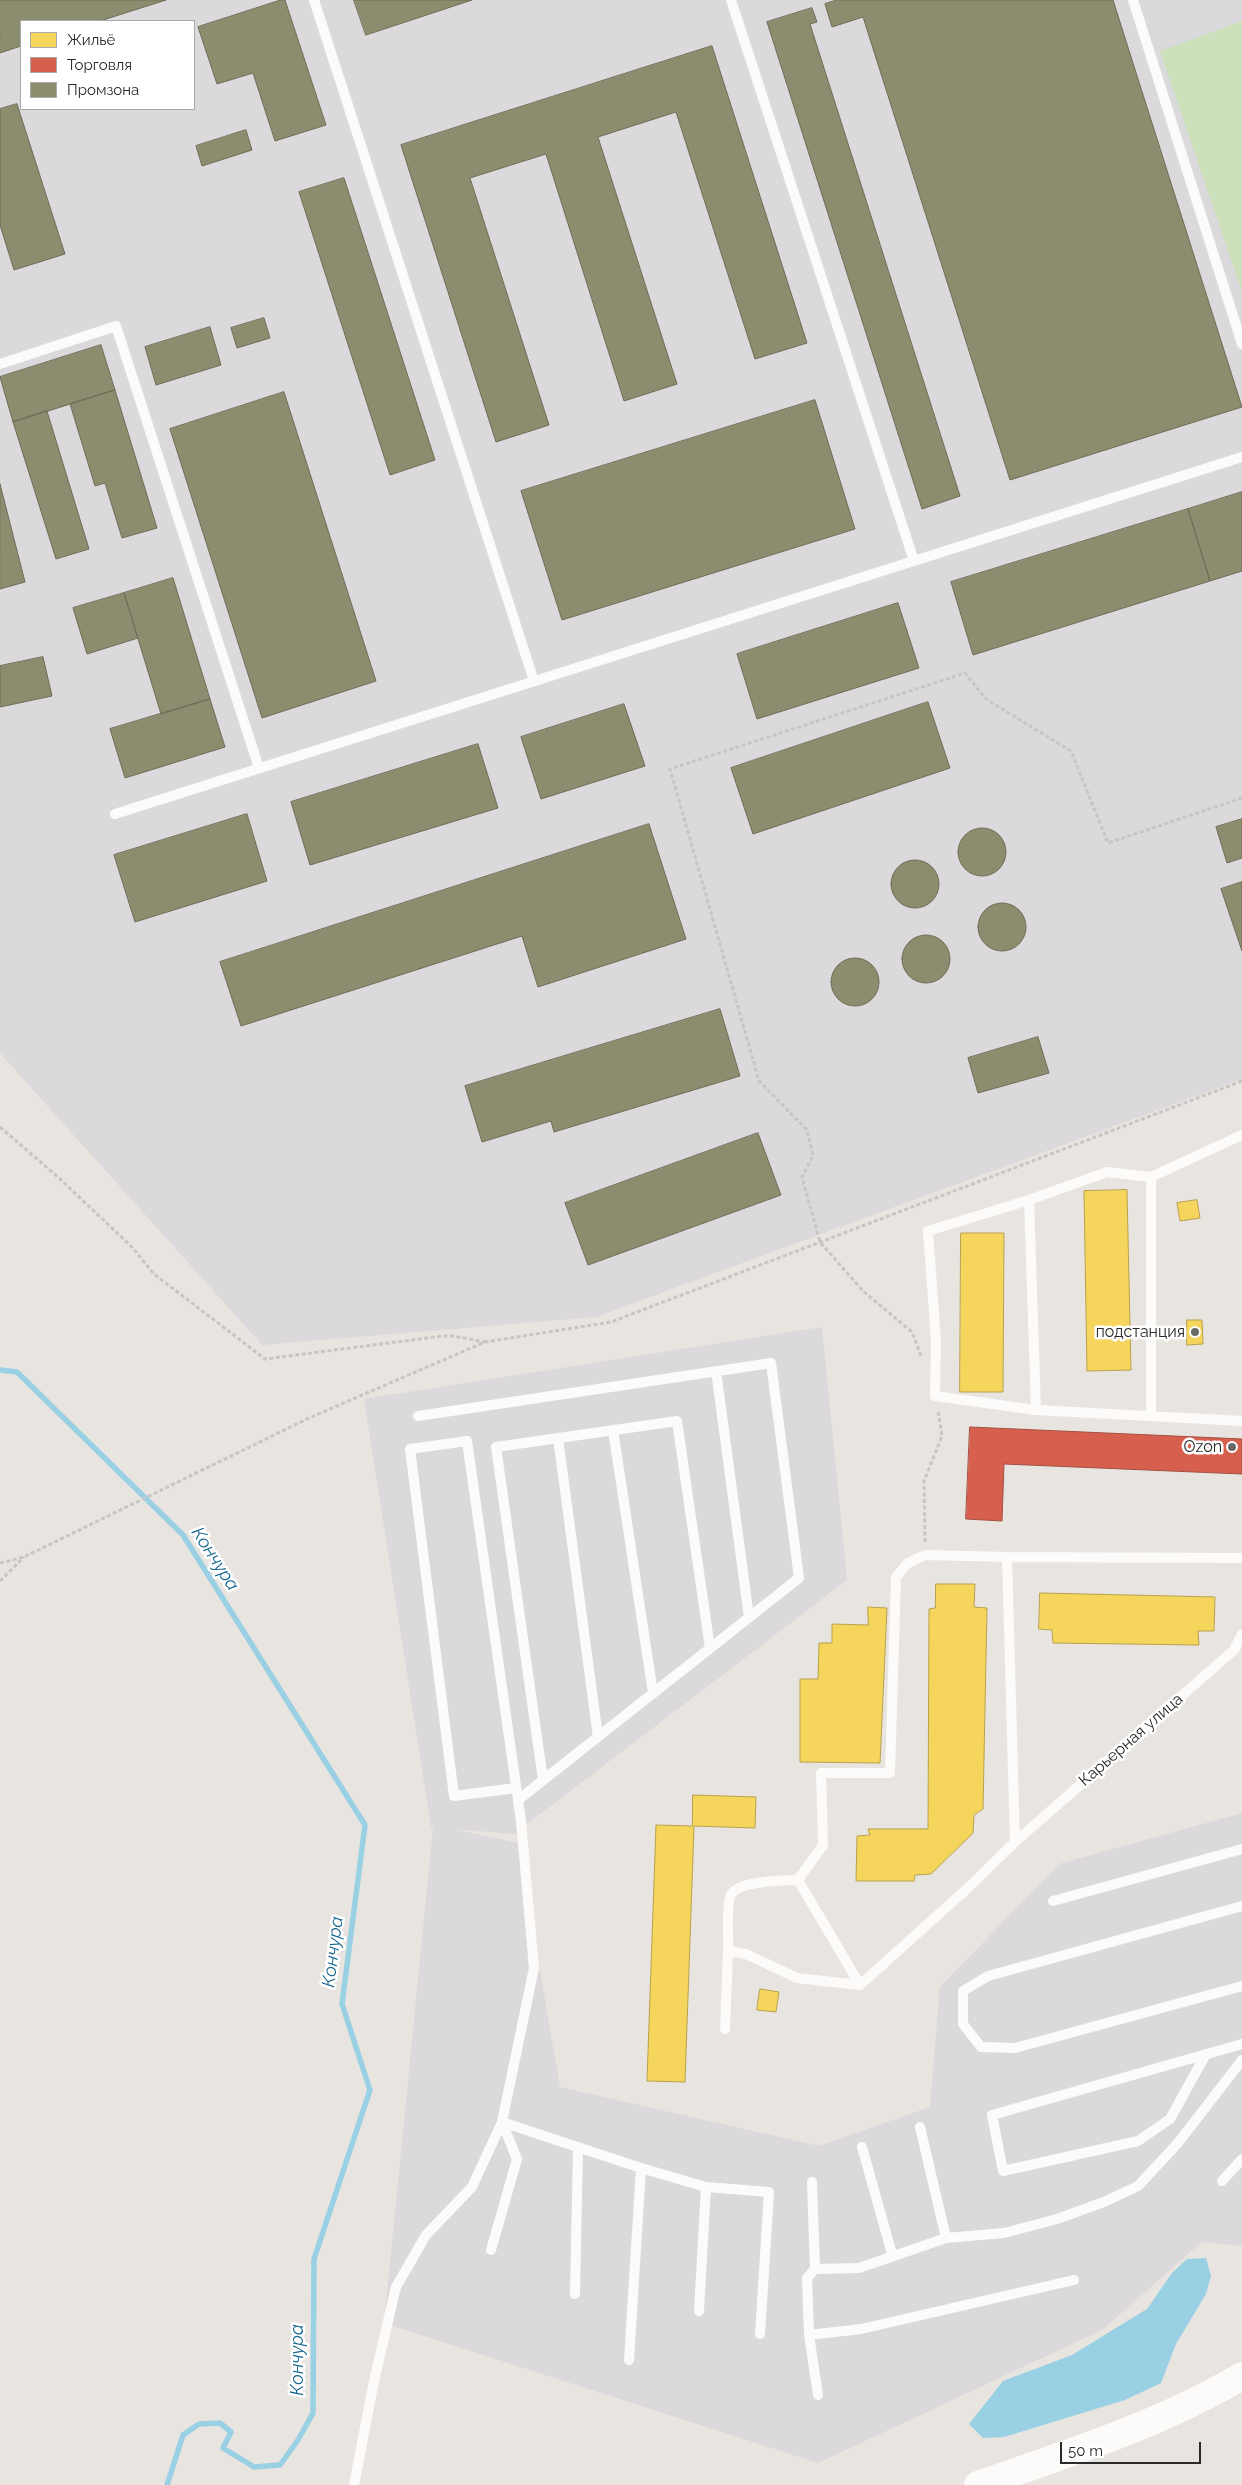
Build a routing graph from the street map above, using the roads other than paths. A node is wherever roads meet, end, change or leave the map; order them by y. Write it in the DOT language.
graph roads {
  1 [pos="314,0"];
  2 [pos="731,0"];
  3 [pos="1132,0"];
  4 [pos="1242,344"];
  5 [pos="0,364"];
  6 [pos="1242,457"];
  7 [pos="914,561"];
  8 [pos="534,681"];
  9 [pos="259,768"];
  10 [pos="115,814"];
  11 [pos="1242,1135"];
  12 [pos="1151,1178"];
  13 [pos="1029,1200"];
  14 [pos="716,1371"];
  15 [pos="1036,1410"];
  16 [pos="418,1416"];
  17 [pos="1151,1416"];
  18 [pos="1242,1421"];
  19 [pos="613,1430"];
  20 [pos="558,1438"];
  21 [pos="1007,1557"];
  22 [pos="1242,1558"];
  23 [pos="749,1617"];
  24 [pos="1242,1634"];
  25 [pos="710,1648"];
  26 [pos="653,1693"];
  27 [pos="598,1737"];
  28 [pos="543,1780"];
  29 [pos="516,1788"];
  30 [pos="518,1800"];
  31 [pos="1015,1842"];
  32 [pos="1242,1850"];
  33 [pos="798,1880"];
  34 [pos="1053,1901"];
  35 [pos="1242,1906"];
  36 [pos="728,1951"];
  37 [pos="860,1985"];
  38 [pos="1242,1986"];
  39 [pos="725,2029"];
  40 [pos="1242,2044"];
  41 [pos="1206,2054"];
  42 [pos="1242,2060"];
  43 [pos="502,2122"];
  44 [pos="920,2127"];
  45 [pos="578,2147"];
  46 [pos="862,2147"];
  47 [pos="1242,2160"];
  48 [pos="641,2168"];
  49 [pos="1222,2181"];
  50 [pos="812,2182"];
  51 [pos="706,2187"];
  52 [pos="946,2238"];
  53 [pos="491,2250"];
  54 [pos="892,2254"];
  55 [pos="815,2269"];
  56 [pos="1074,2280"];
  57 [pos="575,2294"];
  58 [pos="699,2311"];
  59 [pos="760,2334"];
  60 [pos="809,2335"];
  61 [pos="629,2360"];
  62 [pos="1242,2376"];
  63 [pos="818,2395"];
  64 [pos="354,2485"];
  65 [pos="978,2485"];
  1 -- 8 [label="lane"];
  2 -- 7 [label="lane"];
  3 -- 4 [label="lane"];
  5 -- 9 [label="lane"];
  6 -- 7 [label="lane"];
  7 -- 8 [label="lane"];
  8 -- 9 [label="lane"];
  9 -- 10 [label="lane"];
  11 -- 12 [label="lane"];
  12 -- 13 [label="lane"];
  12 -- 17 [label="lane"];
  13 -- 15 [label="lane"];
  13 -- 15 [label="lane"];
  14 -- 16 [label="lane"];
  14 -- 23 [label="lane"];
  14 -- 23 [label="lane"];
  15 -- 17 [label="lane"];
  17 -- 18 [label="lane"];
  19 -- 20 [label="lane"];
  19 -- 25 [label="lane"];
  19 -- 26 [label="lane"];
  20 -- 27 [label="lane"];
  20 -- 28 [label="lane"];
  21 -- 22 [label="lane"];
  21 -- 31 [label="lane"];
  21 -- 33 [label="lane"];
  23 -- 25 [label="lane"];
  24 -- 31 [label="lane, Карьерная улица"];
  25 -- 26 [label="lane"];
  26 -- 27 [label="lane"];
  27 -- 28 [label="lane"];
  28 -- 30 [label="lane"];
  29 -- 29 [label="lane"];
  29 -- 30 [label="lane"];
  30 -- 43 [label="lane"];
  31 -- 37 [label="lane, Карьерная улица"];
  32 -- 34 [label="lane"];
  33 -- 36 [label="lane"];
  33 -- 37 [label="lane"];
  35 -- 38 [label="lane"];
  36 -- 37 [label="lane"];
  36 -- 39 [label="lane"];
  40 -- 41 [label="lane"];
  41 -- 41 [label="lane"];
  42 -- 52 [label="lane"];
  43 -- 45 [label="lane"];
  43 -- 53 [label="lane"];
  43 -- 64 [label="lane"];
  44 -- 52 [label="lane"];
  45 -- 48 [label="lane"];
  45 -- 57 [label="lane"];
  46 -- 54 [label="lane"];
  47 -- 49 [label="lane"];
  48 -- 51 [label="lane"];
  48 -- 61 [label="lane"];
  50 -- 55 [label="lane"];
  51 -- 58 [label="lane"];
  51 -- 59 [label="lane"];
  52 -- 54 [label="lane"];
  54 -- 55 [label="lane"];
  55 -- 60 [label="lane"];
  56 -- 60 [label="lane"];
  60 -- 63 [label="lane"];
  62 -- 65 [label="main road"];
}
